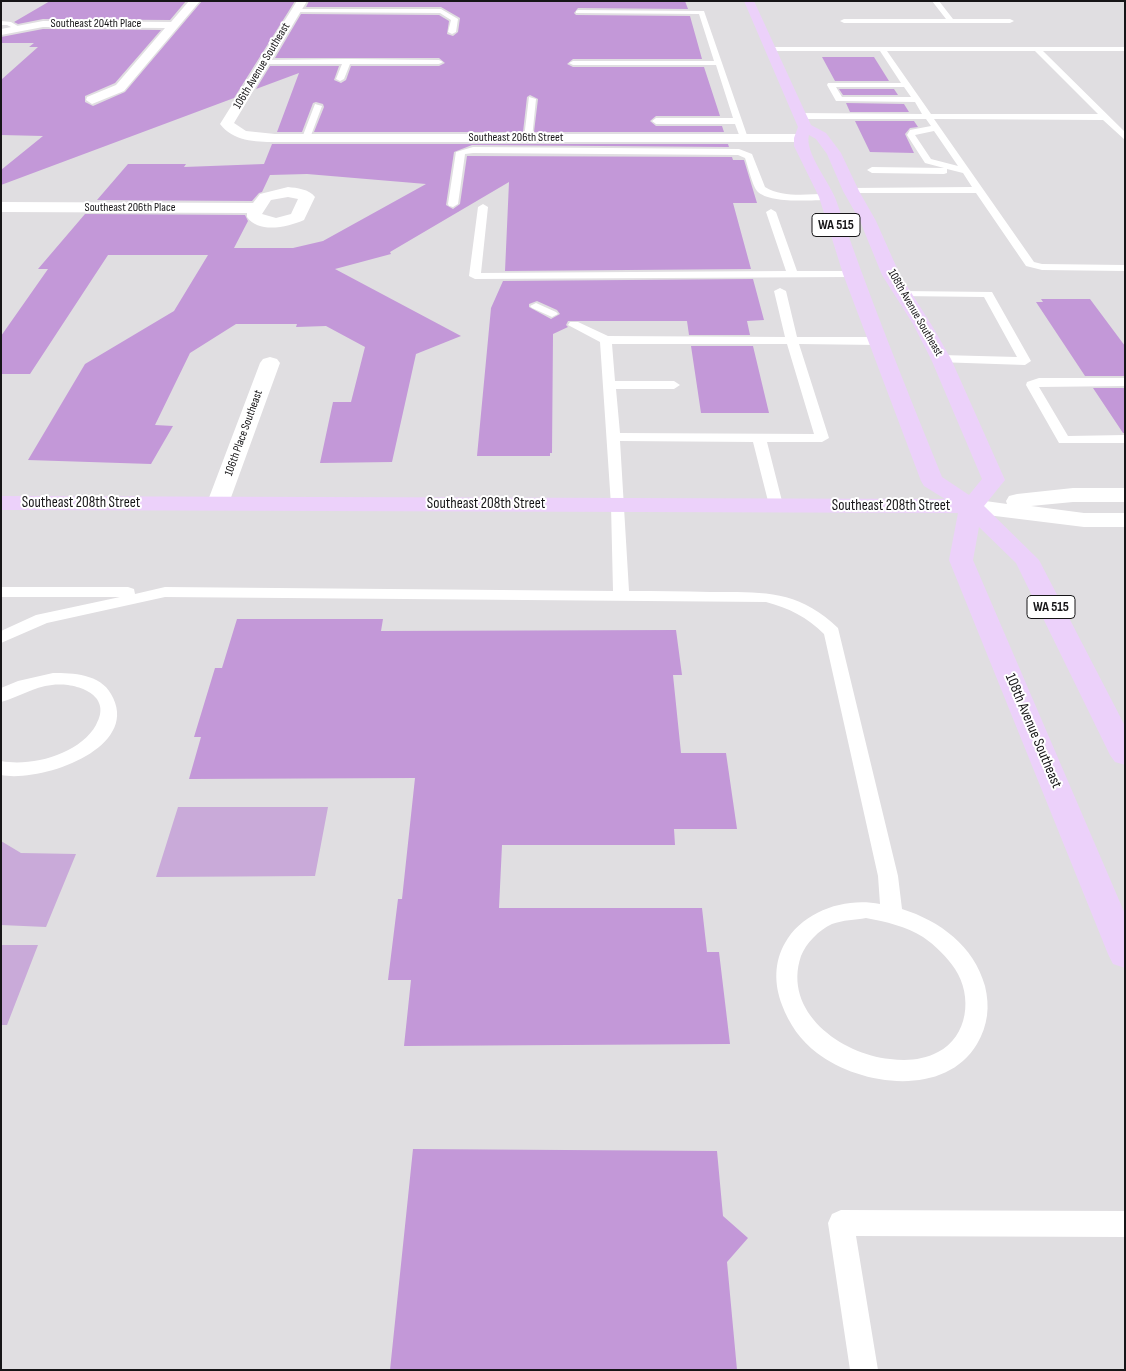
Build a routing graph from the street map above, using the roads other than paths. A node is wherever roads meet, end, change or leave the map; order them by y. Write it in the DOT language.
graph roads {
  1 [pos="195,1"];
  2 [pos="749,1"];
  3 [pos="935,1"];
  4 [pos="299,6"];
  5 [pos="578,12"];
  6 [pos="844,21"];
  7 [pos="951,21"];
  8 [pos="1010,21"];
  9 [pos="1,23"];
  10 [pos="174,25"];
  11 [pos="17,28"];
  12 [pos="1,32"];
  13 [pos="452,32"];
  14 [pos="770,49"];
  15 [pos="882,49"];
  16 [pos="1037,49"];
  17 [pos="1125,49"];
  18 [pos="347,61"];
  19 [pos="265,62"];
  20 [pos="439,62"];
  21 [pos="718,63"];
  22 [pos="573,64"];
  23 [pos="340,79"];
  24 [pos="906,85"];
  25 [pos="532,99"];
  26 [pos="92,100"];
  27 [pos="916,100"];
  28 [pos="318,106"];
  29 [pos="928,117"];
  30 [pos="1104,117"];
  31 [pos="656,121"];
  32 [pos="737,121"];
  33 [pos="802,127"];
  34 [pos="936,128"];
  35 [pos="232,132"];
  36 [pos="1125,137"];
  37 [pos="306,138"];
  38 [pos="528,138"];
  39 [pos="744,138"];
  40 [pos="872,170"];
  41 [pos="965,171"];
  42 [pos="978,190"];
  43 [pos="851,191"];
  44 [pos="827,197"];
  45 [pos="453,204"];
  46 [pos="483,207"];
  47 [pos="2,208"];
  48 [pos="258,208"];
  49 [pos="771,212"];
  50 [pos="1125,268"];
  51 [pos="852,274"];
  52 [pos="793,275"];
  53 [pos="780,291"];
  54 [pos="903,294"];
  55 [pos="536,306"];
  56 [pos="552,314"];
  57 [pos="574,325"];
  58 [pos="606,340"];
  59 [pos="792,340"];
  60 [pos="878,341"];
  61 [pos="941,359"];
  62 [pos="270,363"];
  63 [pos="1125,382"];
  64 [pos="609,385"];
  65 [pos="674,385"];
  66 [pos="613,437"];
  67 [pos="759,437"];
  68 [pos="1125,439"];
  69 [pos="1125,495"];
  70 [pos="1,503"];
  71 [pos="218,503"];
  72 [pos="618,505"];
  73 [pos="776,505"];
  74 [pos="971,506"];
  75 [pos="1125,520"];
  76 [pos="1,592"];
  77 [pos="165,592"];
  78 [pos="621,596"];
  79 [pos="1,638"];
  80 [pos="1,696"];
  81 [pos="1124,753"];
  82 [pos="1,768"];
  83 [pos="892,914"];
  84 [pos="1125,954"];
  85 [pos="1125,1224"];
  86 [pos="864,1370"];
  1 -- 10 [label="street"];
  2 -- 14 [label="main road, WA 515"];
  3 -- 7 [label="lane"];
  4 -- 13 [label="lane"];
  4 -- 19 [label="street, 106th Avenue Southeast"];
  5 -- 21 [label="lane"];
  6 -- 7 [label="lane"];
  7 -- 8 [label="lane"];
  9 -- 11 [label="lane"];
  10 -- 11 [label="street, Southeast 204th Place"];
  10 -- 26 [label="street"];
  11 -- 12 [label="street, Southeast 204th Place"];
  14 -- 15 [label="lane"];
  14 -- 33 [label="main road, WA 515"];
  15 -- 16 [label="lane"];
  15 -- 24 [label="lane"];
  16 -- 17 [label="lane"];
  16 -- 30 [label="lane"];
  18 -- 19 [label="lane"];
  18 -- 20 [label="lane"];
  18 -- 23 [label="lane"];
  19 -- 35 [label="street, 106th Avenue Southeast"];
  21 -- 22 [label="lane"];
  21 -- 32 [label="lane"];
  24 -- 27 [label="lane"];
  24 -- 27 [label="lane"];
  25 -- 38 [label="lane"];
  27 -- 29 [label="lane"];
  28 -- 37 [label="lane"];
  29 -- 30 [label="lane"];
  29 -- 33 [label="lane"];
  29 -- 34 [label="lane"];
  30 -- 36 [label="lane"];
  31 -- 32 [label="lane"];
  32 -- 39 [label="lane"];
  33 -- 39 [label="street, Southeast 206th Street"];
  33 -- 43 [label="main road, 108th Avenue Southeast / WA 515"];
  33 -- 44 [label="main road, WA 515"];
  34 -- 41 [label="lane"];
  34 -- 41 [label="lane"];
  35 -- 37 [label="street, Southeast 206th Street"];
  37 -- 38 [label="street, Southeast 206th Street"];
  38 -- 39 [label="street, Southeast 206th Street"];
  40 -- 41 [label="lane"];
  41 -- 42 [label="lane"];
  42 -- 43 [label="lane"];
  42 -- 50 [label="lane"];
  43 -- 54 [label="main road, 108th Avenue Southeast / WA 515"];
  44 -- 45 [label="lane"];
  44 -- 51 [label="main road, WA 515"];
  46 -- 52 [label="lane"];
  47 -- 48 [label="street, Southeast 206th Place"];
  49 -- 52 [label="lane"];
  51 -- 52 [label="lane"];
  51 -- 60 [label="main road, WA 515"];
  53 -- 59 [label="lane"];
  54 -- 61 [label="main road, 108th Avenue Southeast / WA 515"];
  54 -- 61 [label="lane"];
  55 -- 56 [label="lane"];
  57 -- 58 [label="lane"];
  58 -- 59 [label="lane"];
  58 -- 64 [label="lane"];
  59 -- 60 [label="lane"];
  59 -- 67 [label="lane"];
  60 -- 74 [label="main road, WA 515"];
  61 -- 74 [label="main road, 108th Avenue Southeast / WA 515"];
  62 -- 71 [label="street, 106th Place Southeast"];
  63 -- 68 [label="lane"];
  64 -- 65 [label="lane"];
  64 -- 66 [label="lane"];
  66 -- 67 [label="lane"];
  66 -- 72 [label="lane"];
  67 -- 73 [label="lane"];
  69 -- 74 [label="street, Southeast 208th Street"];
  70 -- 71 [label="main road, Southeast 208th Street"];
  71 -- 72 [label="main road, Southeast 208th Street"];
  72 -- 73 [label="main road, Southeast 208th Street"];
  72 -- 78 [label="lane"];
  73 -- 74 [label="main road, Southeast 208th Street"];
  74 -- 75 [label="street, Southeast 208th Street"];
  74 -- 81 [label="main road, WA 515"];
  74 -- 84 [label="main road, 108th Avenue Southeast"];
  76 -- 77 [label="lane"];
  77 -- 78 [label="lane"];
  77 -- 79 [label="lane"];
  78 -- 83 [label="lane"];
  80 -- 82 [label="lane"];
  83 -- 83 [label="lane"];
  85 -- 86 [label="lane"];
}
